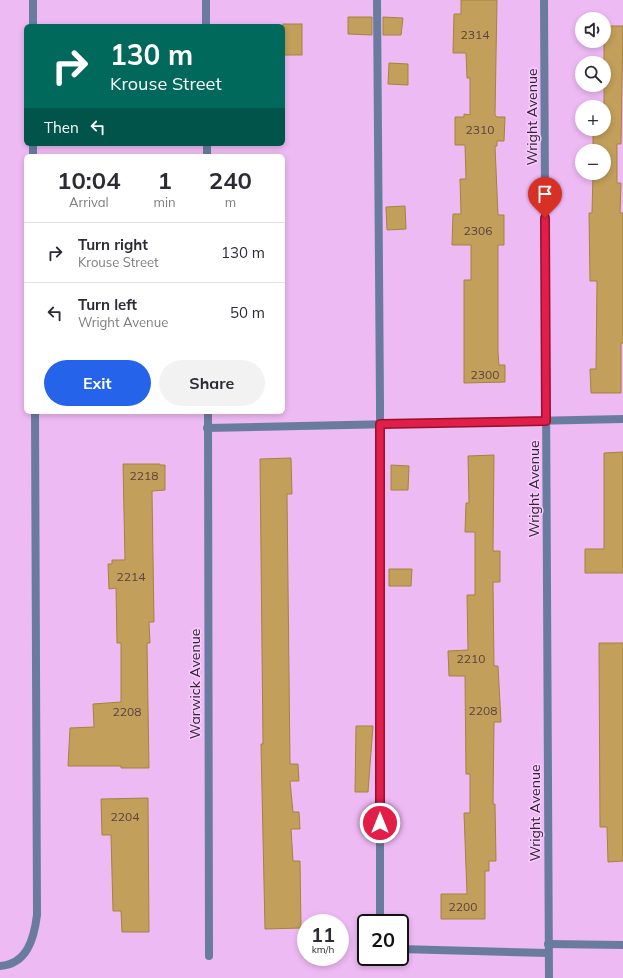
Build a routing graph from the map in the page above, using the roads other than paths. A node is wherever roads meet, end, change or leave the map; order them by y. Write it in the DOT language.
graph roads {
  1 [pos="32,0"];
  2 [pos="206,0"];
  3 [pos="377,0"];
  4 [pos="544,0"];
  5 [pos="33,24"];
  6 [pos="206,24"];
  7 [pos="35,414"];
  8 [pos="208,414"];
  9 [pos="623,419"];
  10 [pos="546,421"];
  11 [pos="380,424"];
  12 [pos="207,428"];
  13 [pos="380,914"];
  14 [pos="623,946"];
  15 [pos="548,948"];
  16 [pos="409,949"];
  17 [pos="209,956"];
  18 [pos="0,966"];
  19 [pos="549,978"];
  1 -- 5 [label="street"];
  2 -- 6 [label="street"];
  3 -- 11 [label="street"];
  4 -- 10 [label="street, Wright Avenue"];
  7 -- 18 [label="street"];
  8 -- 12 [label="street, Warwick Avenue"];
  9 -- 10 [label="street"];
  10 -- 11 [label="street"];
  10 -- 15 [label="street, Wright Avenue"];
  11 -- 12 [label="street"];
  11 -- 13 [label="street"];
  12 -- 17 [label="street, Warwick Avenue"];
  14 -- 15 [label="street"];
  15 -- 16 [label="street"];
  15 -- 19 [label="street, Wright Avenue"];
}
